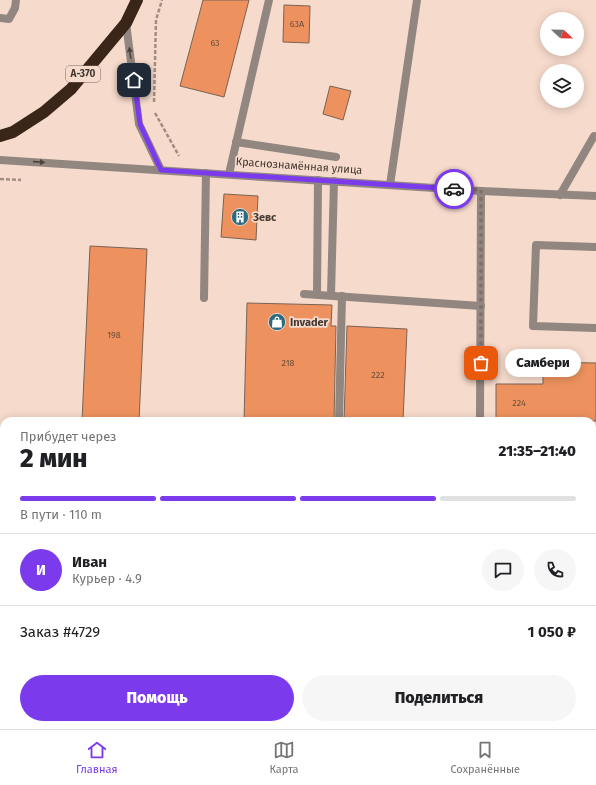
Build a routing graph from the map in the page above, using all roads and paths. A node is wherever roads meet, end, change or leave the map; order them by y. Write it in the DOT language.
graph roads {
  1 [pos="16,0"];
  2 [pos="137,0"];
  3 [pos="162,0"];
  4 [pos="269,0"];
  5 [pos="417,0"];
  6 [pos="0,18"];
  7 [pos="126,23"];
  8 [pos="154,103"];
  9 [pos="154,111"];
  10 [pos="0,136"];
  11 [pos="596,136"];
  12 [pos="236,142"];
  13 [pos="336,157"];
  14 [pos="180,158"];
  15 [pos="0,160"];
  16 [pos="161,170"];
  17 [pos="206,173"];
  18 [pos="229,174"];
  19 [pos="318,180"];
  20 [pos="334,181"];
  21 [pos="390,185"];
  22 [pos="481,190"];
  23 [pos="560,195"];
  24 [pos="596,196"];
  25 [pos="596,248"];
  26 [pos="304,294"];
  27 [pos="317,294"];
  28 [pos="331,295"];
  29 [pos="342,296"];
  30 [pos="204,298"];
  31 [pos="481,306"];
  32 [pos="596,328"];
  33 [pos="338,417"];
  34 [pos="480,417"];
  1 -- 6 [label="street"];
  2 -- 7 [label="highway, А-370"];
  3 -- 8 [label="path"];
  4 -- 12 [label="street"];
  5 -- 21 [label="street"];
  7 -- 10 [label="highway, А-370"];
  16 -- 7 [label="street, one-way"];
  9 -- 14 [label="path"];
  11 -- 23 [label="street"];
  12 -- 13 [label="street"];
  12 -- 18 [label="street"];
  15 -- 16 [label="street, Краснознамённая улица, one-way"];
  16 -- 17 [label="street, Краснознамённая улица"];
  17 -- 18 [label="street, Краснознамённая улица"];
  17 -- 30 [label="street"];
  18 -- 19 [label="street, Краснознамённая улица"];
  19 -- 20 [label="street, Краснознамённая улица"];
  19 -- 27 [label="street"];
  20 -- 21 [label="street, Краснознамённая улица"];
  20 -- 28 [label="street"];
  21 -- 22 [label="street, Краснознамённая улица"];
  22 -- 23 [label="street, Краснознамённая улица"];
  22 -- 31 [label="street"];
  23 -- 24 [label="street, Краснознамённая улица"];
  25 -- 32 [label="street"];
  26 -- 27 [label="street"];
  27 -- 28 [label="street"];
  28 -- 29 [label="street"];
  29 -- 31 [label="street"];
  29 -- 33 [label="street"];
  31 -- 34 [label="street"];
}
